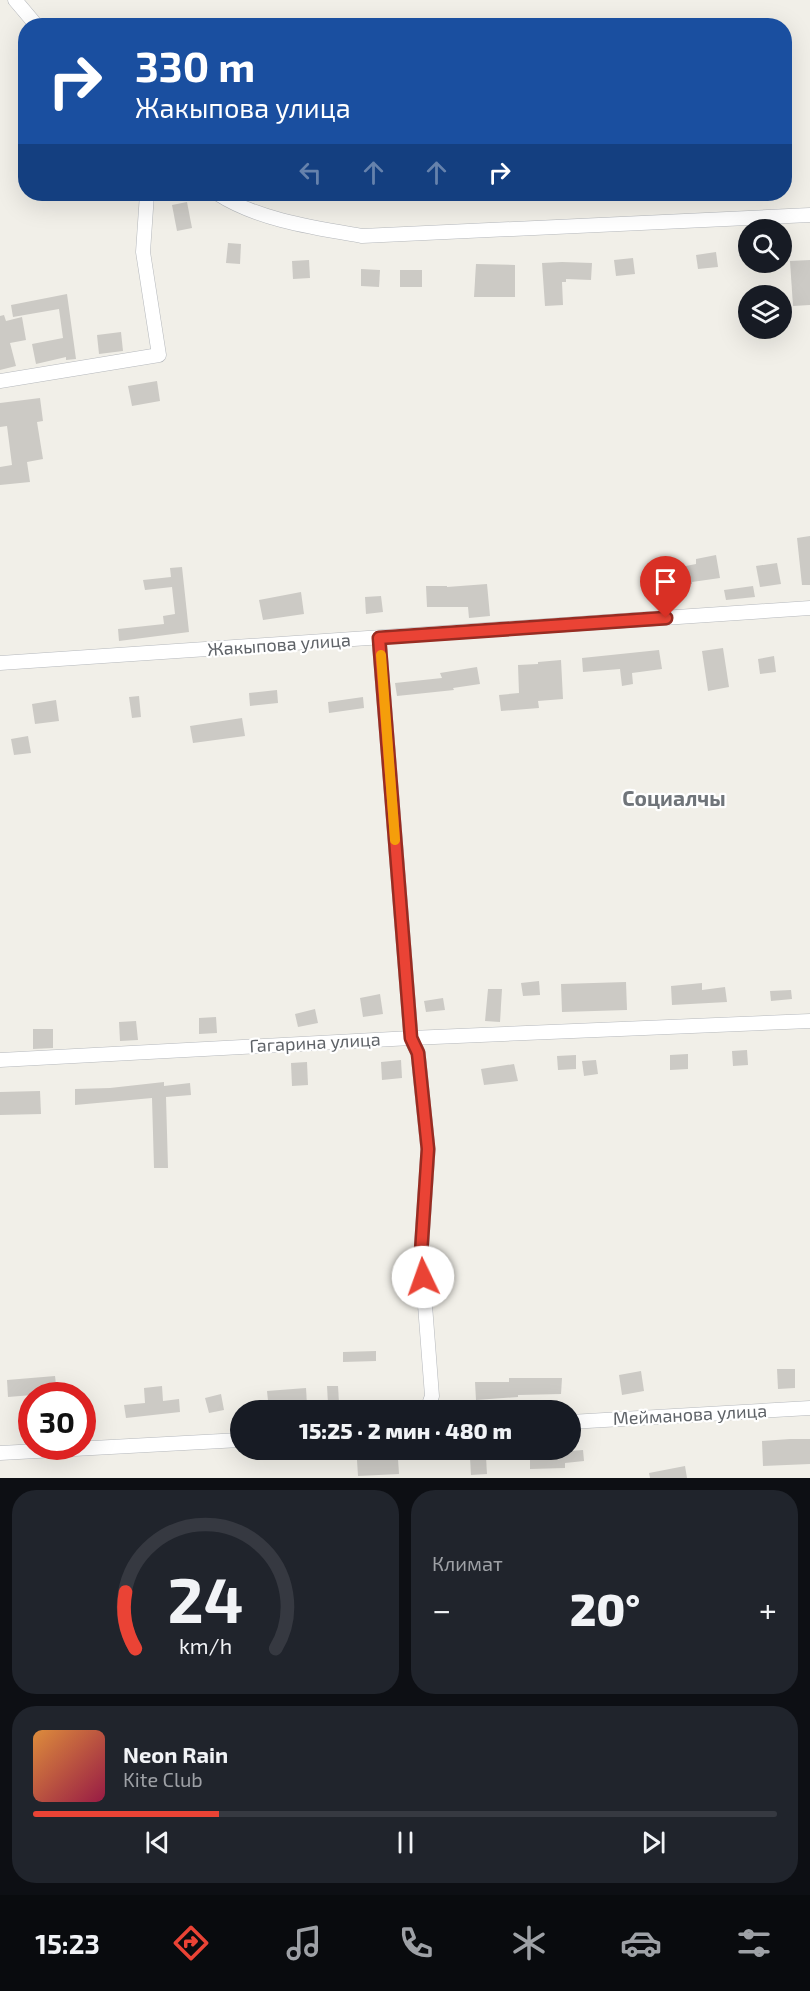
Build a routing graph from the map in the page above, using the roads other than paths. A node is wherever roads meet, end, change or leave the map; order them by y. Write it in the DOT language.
graph roads {
  1 [pos="15,0"];
  2 [pos="30,18"];
  3 [pos="147,201"];
  4 [pos="229,201"];
  5 [pos="810,216"];
  6 [pos="0,381"];
  7 [pos="810,608"];
  8 [pos="379,638"];
  9 [pos="0,663"];
  10 [pos="810,1021"];
  11 [pos="411,1038"];
  12 [pos="0,1060"];
  13 [pos="431,1400"];
  14 [pos="810,1408"];
  15 [pos="581,1421"];
  16 [pos="230,1441"];
  17 [pos="0,1453"];
  1 -- 2 [label="street"];
  3 -- 6 [label="street"];
  4 -- 5 [label="street"];
  7 -- 8 [label="street, Жакыпова улица"];
  8 -- 9 [label="street, Жакыпова улица"];
  8 -- 11 [label="street"];
  10 -- 11 [label="street, Гагарина улица"];
  11 -- 12 [label="street, Гагарина улица"];
  11 -- 13 [label="street"];
  14 -- 15 [label="street, Мейманова улица"];
  16 -- 17 [label="street"];
}
